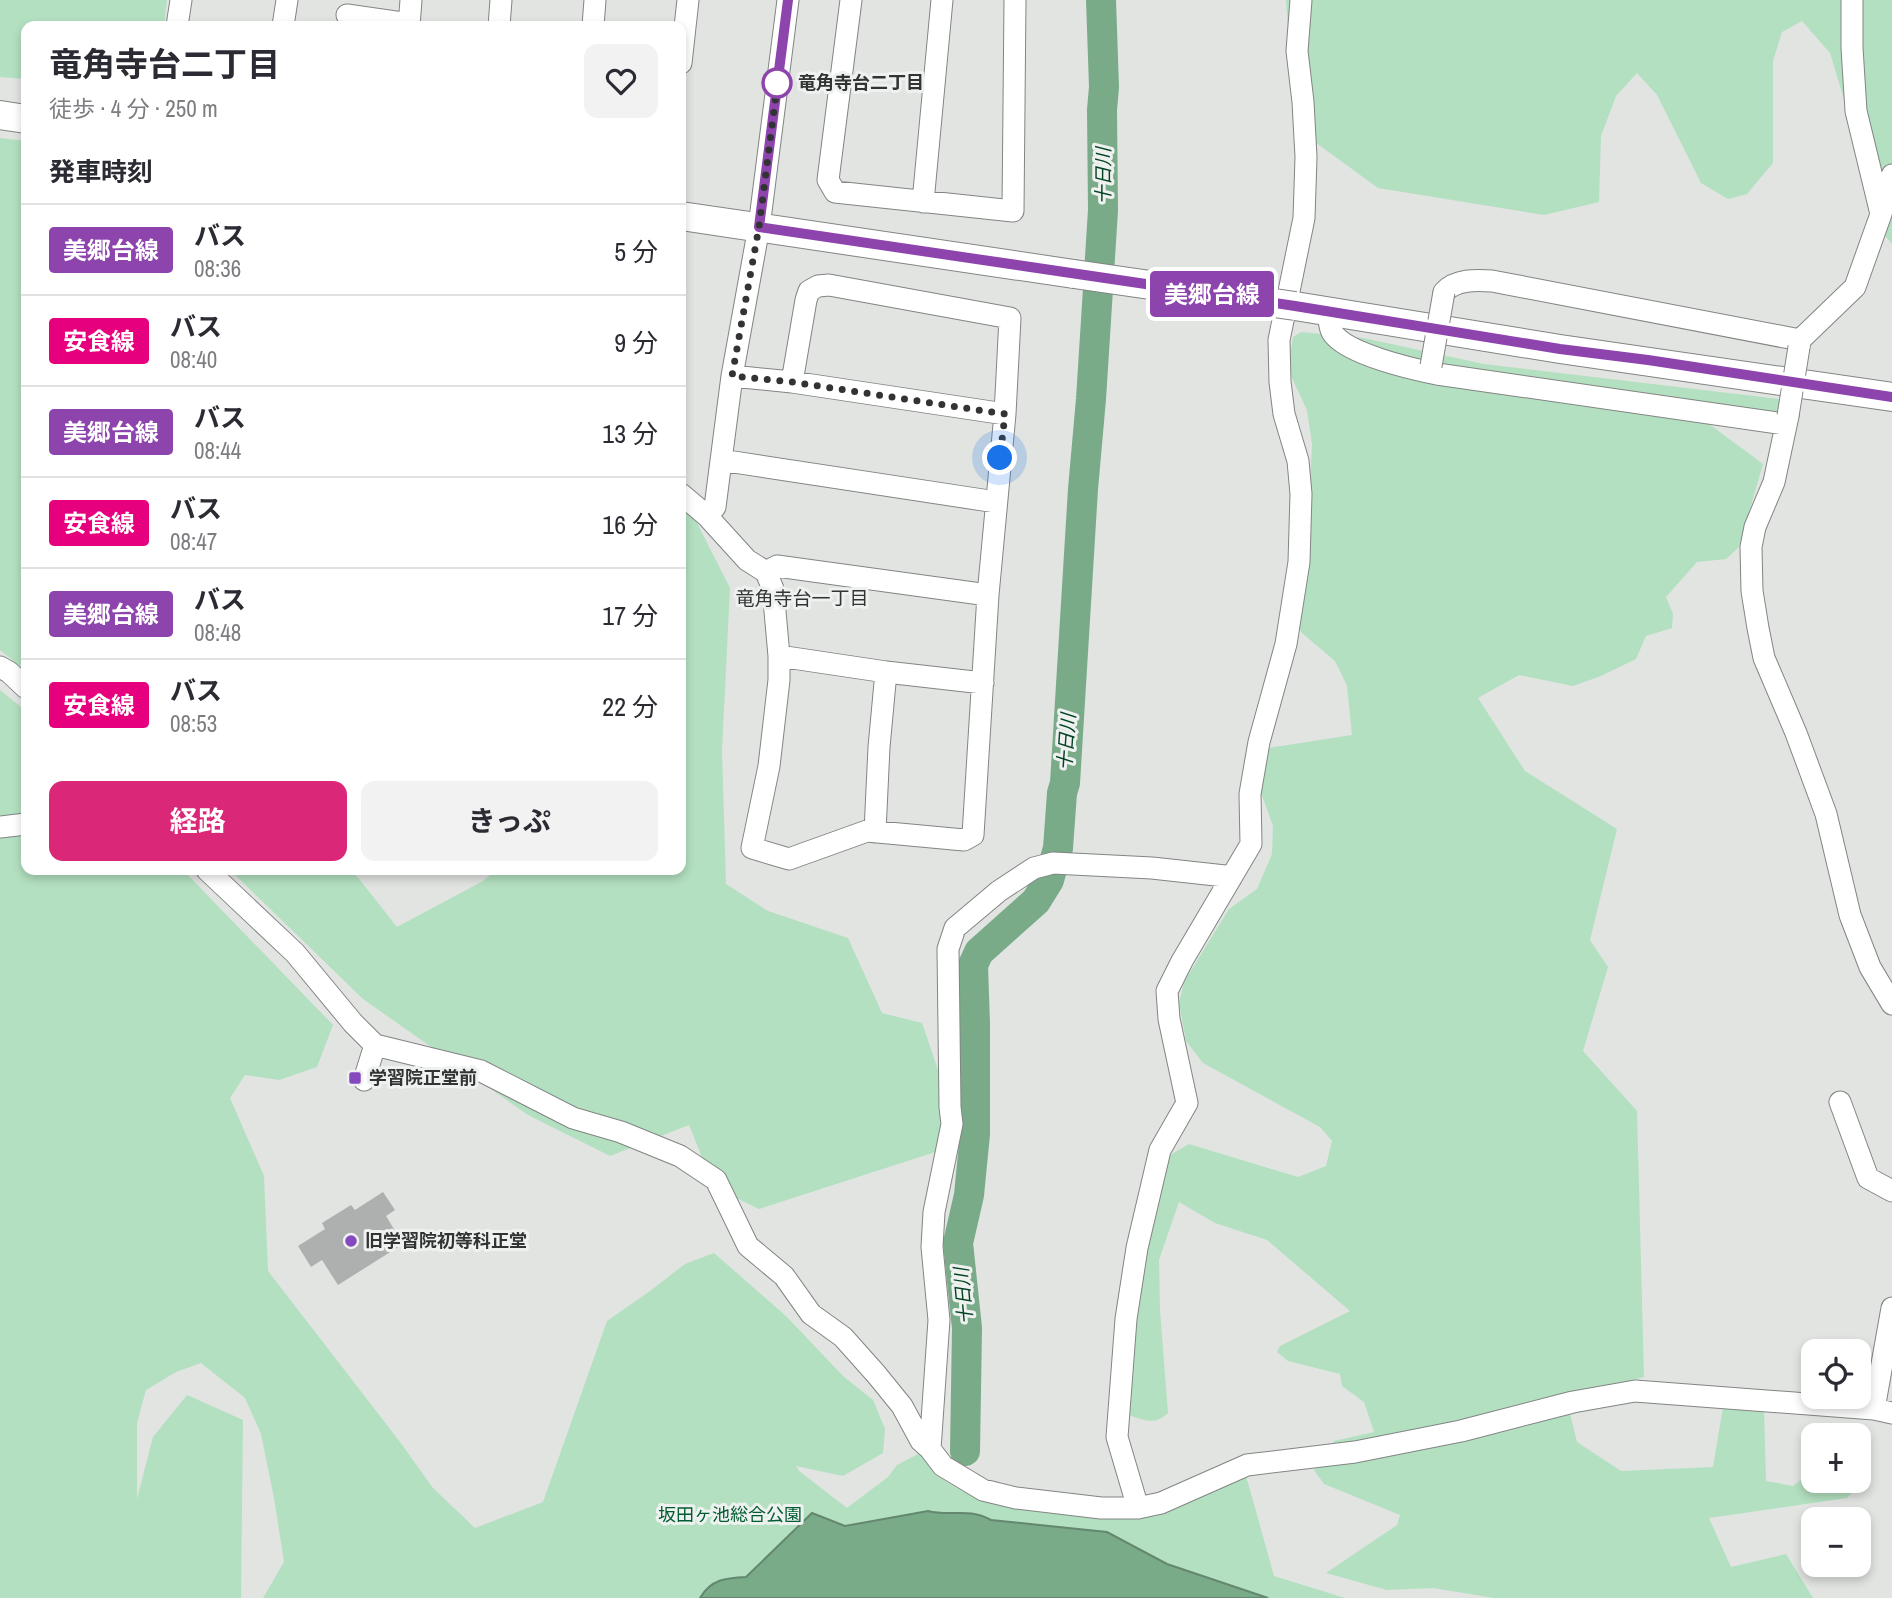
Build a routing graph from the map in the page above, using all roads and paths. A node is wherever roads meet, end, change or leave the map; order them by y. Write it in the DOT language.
graph roads {
  1 [pos="181,0"];
  2 [pos="287,0"];
  3 [pos="411,0"];
  4 [pos="501,0"];
  5 [pos="595,0"];
  6 [pos="688,0"];
  7 [pos="788,0"];
  8 [pos="851,0"];
  9 [pos="942,0"];
  10 [pos="1015,0"];
  11 [pos="1301,0"];
  12 [pos="1852,0"];
  13 [pos="347,14"];
  14 [pos="178,21"];
  15 [pos="284,21"];
  16 [pos="386,21"];
  17 [pos="409,21"];
  18 [pos="499,21"];
  19 [pos="593,21"];
  20 [pos="686,21"];
  21 [pos="0,116"];
  22 [pos="21,118"];
  23 [pos="1892,175"];
  24 [pos="923,202"];
  25 [pos="1881,214"];
  26 [pos="686,217"];
  27 [pos="759,227"];
  28 [pos="1328,311"];
  29 [pos="1799,344"];
  30 [pos="1434,370"];
  31 [pos="732,376"];
  32 [pos="792,382"];
  33 [pos="1892,397"];
  34 [pos="1005,414"];
  35 [pos="1787,420"];
  36 [pos="721,460"];
  37 [pos="686,498"];
  38 [pos="996,502"];
  39 [pos="707,516"];
  40 [pos="766,572"];
  41 [pos="988,595"];
  42 [pos="779,656"];
  43 [pos="0,667"];
  44 [pos="886,672"];
  45 [pos="21,683"];
  46 [pos="983,683"];
  47 [pos="21,825"];
  48 [pos="0,827"];
  49 [pos="875,832"];
  50 [pos="212,875"];
  51 [pos="1231,878"];
  52 [pos="1892,1004"];
  53 [pos="375,1045"];
  54 [pos="364,1080"];
  55 [pos="1840,1102"];
  56 [pos="1892,1191"];
  57 [pos="1892,1308"];
  58 [pos="1883,1411"];
  59 [pos="930,1449"];
  60 [pos="1138,1508"];
  1 -- 14 [label="street"];
  2 -- 15 [label="street"];
  3 -- 17 [label="street"];
  4 -- 18 [label="street"];
  5 -- 19 [label="street"];
  6 -- 20 [label="street"];
  7 -- 27 [label="street"];
  8 -- 24 [label="street"];
  9 -- 24 [label="street"];
  10 -- 24 [label="street"];
  11 -- 51 [label="street"];
  12 -- 25 [label="street"];
  13 -- 16 [label="street"];
  21 -- 22 [label="main road"];
  23 -- 25 [label="street"];
  25 -- 29 [label="street"];
  26 -- 27 [label="main road"];
  27 -- 28 [label="main road, bridge"];
  27 -- 31 [label="street"];
  28 -- 30 [label="street"];
  28 -- 33 [label="main road"];
  29 -- 30 [label="street, bridge"];
  29 -- 35 [label="street, bridge"];
  30 -- 35 [label="street"];
  31 -- 32 [label="street"];
  31 -- 36 [label="street"];
  32 -- 34 [label="street"];
  32 -- 34 [label="street"];
  34 -- 38 [label="street"];
  35 -- 52 [label="street"];
  36 -- 38 [label="street"];
  36 -- 39 [label="street"];
  37 -- 39 [label="street"];
  38 -- 41 [label="street"];
  39 -- 40 [label="street"];
  40 -- 41 [label="street"];
  40 -- 42 [label="street"];
  41 -- 46 [label="street"];
  42 -- 44 [label="street"];
  42 -- 49 [label="street"];
  43 -- 45 [label="street"];
  44 -- 46 [label="street"];
  44 -- 49 [label="street"];
  46 -- 49 [label="street"];
  47 -- 48 [label="street"];
  50 -- 53 [label="street"];
  51 -- 59 [label="street"];
  51 -- 60 [label="street"];
  53 -- 54 [label="street"];
  53 -- 59 [label="street"];
  55 -- 56 [label="street"];
  57 -- 58 [label="street"];
  58 -- 60 [label="street"];
  59 -- 60 [label="street"];
}
